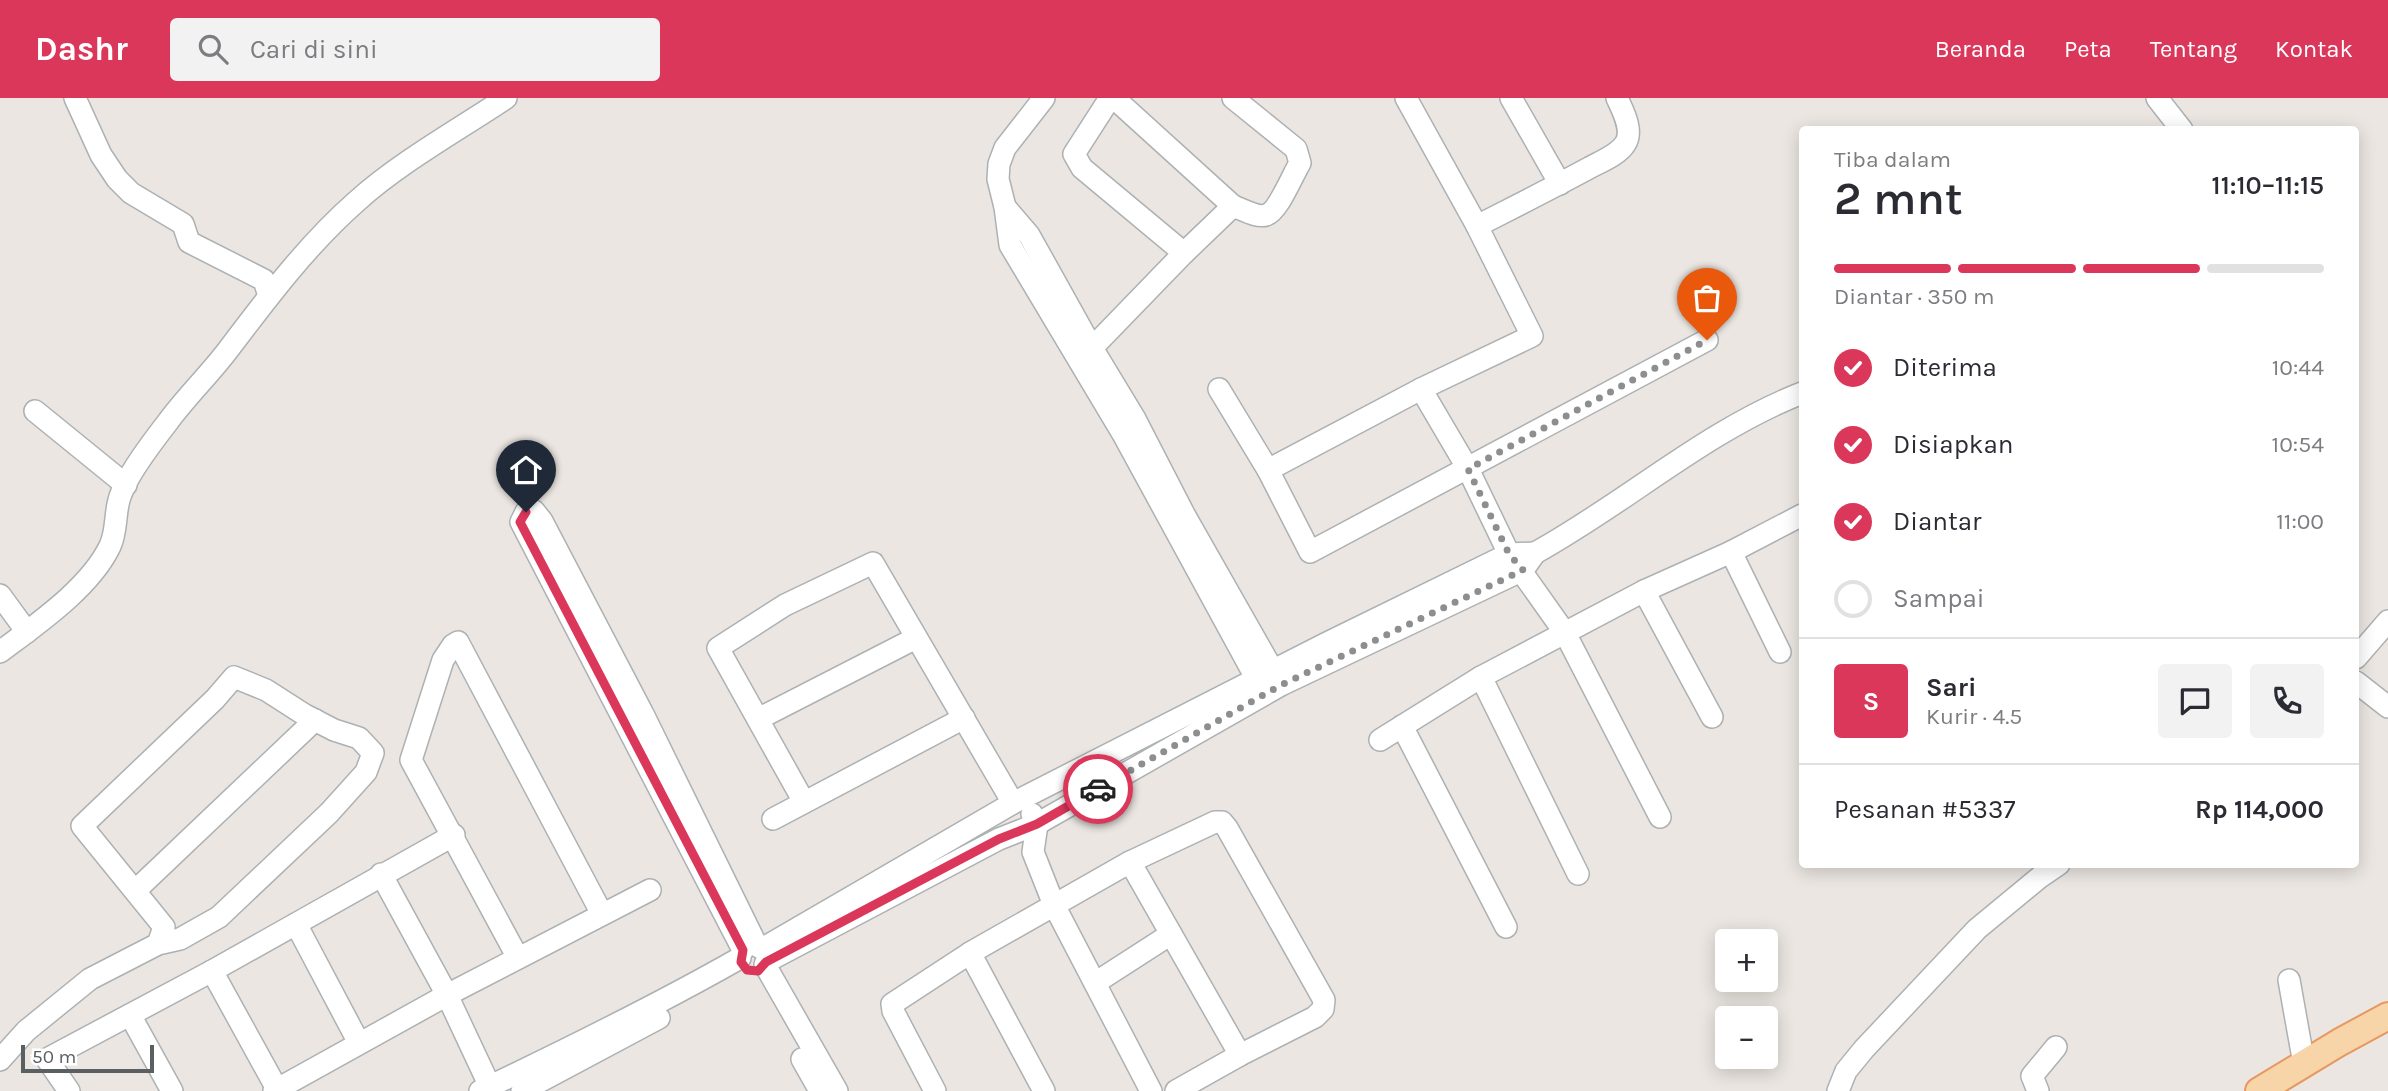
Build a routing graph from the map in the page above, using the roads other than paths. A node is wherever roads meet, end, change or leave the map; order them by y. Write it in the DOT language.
graph roads {
  1 [pos="75,98"];
  2 [pos="506,98"];
  3 [pos="1044,98"];
  4 [pos="1112,98"];
  5 [pos="1233,98"];
  6 [pos="1406,98"];
  7 [pos="1511,98"];
  8 [pos="1617,98"];
  9 [pos="2157,98"];
  10 [pos="2179,126"];
  11 [pos="1560,184"];
  12 [pos="1233,206"];
  13 [pos="1005,207"];
  14 [pos="1477,226"];
  15 [pos="1184,253"];
  16 [pos="269,296"];
  17 [pos="1707,340"];
  18 [pos="1092,348"];
  19 [pos="1219,389"];
  20 [pos="1420,389"];
  21 [pos="1799,394"];
  22 [pos="35,411"];
  23 [pos="1468,469"];
  24 [pos="1268,470"];
  25 [pos="126,485"];
  26 [pos="1799,517"];
  27 [pos="1731,552"];
  28 [pos="1522,559"];
  29 [pos="1644,591"];
  30 [pos="0,595"];
  31 [pos="2388,621"];
  32 [pos="27,632"];
  33 [pos="1565,633"];
  34 [pos="916,638"];
  35 [pos="0,652"];
  36 [pos="1780,652"];
  37 [pos="2359,655"];
  38 [pos="1481,677"];
  39 [pos="1269,682"];
  40 [pos="2359,684"];
  41 [pos="2388,707"];
  42 [pos="1712,717"];
  43 [pos="964,718"];
  44 [pos="758,719"];
  45 [pos="315,720"];
  46 [pos="1402,726"];
  47 [pos="1380,740"];
  48 [pos="1019,801"];
  49 [pos="804,802"];
  50 [pos="1660,817"];
  51 [pos="773,819"];
  52 [pos="988,820"];
  53 [pos="1037,824"];
  54 [pos="454,835"];
  55 [pos="999,839"];
  56 [pos="1034,852"];
  57 [pos="1130,862"];
  58 [pos="2053,868"];
  59 [pos="381,874"];
  60 [pos="1578,874"];
  61 [pos="650,890"];
  62 [pos="136,891"];
  63 [pos="1054,905"];
  64 [pos="602,914"];
  65 [pos="296,924"];
  66 [pos="1506,927"];
  67 [pos="1171,934"];
  68 [pos="158,944"];
  69 [pos="970,953"];
  70 [pos="518,958"];
  71 [pos="754,959"];
  72 [pos="212,971"];
  73 [pos="2289,980"];
  74 [pos="1095,983"];
  75 [pos="447,995"];
  76 [pos="130,1015"];
  77 [pos="2388,1016"];
  78 [pos="359,1043"];
  79 [pos="2056,1047"];
  80 [pos="1240,1055"];
  81 [pos="0,1060"];
  82 [pos="2304,1064"];
  83 [pos="487,1089"];
  84 [pos="276,1090"];
  85 [pos="69,1091"];
  86 [pos="172,1091"];
  87 [pos="522,1091"];
  88 [pos="820,1091"];
  89 [pos="837,1091"];
  90 [pos="935,1091"];
  91 [pos="1044,1091"];
  92 [pos="1151,1091"];
  93 [pos="1175,1091"];
  94 [pos="1838,1091"];
  95 [pos="2038,1091"];
  96 [pos="2259,1091"];
  1 -- 16 [label="street"];
  2 -- 16 [label="street"];
  3 -- 13 [label="street"];
  4 -- 12 [label="street"];
  4 -- 15 [label="street"];
  5 -- 12 [label="street"];
  6 -- 14 [label="street"];
  7 -- 11 [label="street"];
  8 -- 11 [label="street"];
  9 -- 10 [label="street"];
  11 -- 14 [label="street"];
  12 -- 15 [label="street"];
  13 -- 18 [label="street"];
  13 -- 39 [label="street"];
  14 -- 20 [label="street"];
  15 -- 18 [label="street"];
  16 -- 25 [label="street"];
  17 -- 23 [label="street"];
  18 -- 39 [label="street"];
  19 -- 24 [label="street"];
  20 -- 23 [label="street"];
  20 -- 24 [label="street"];
  21 -- 28 [label="street"];
  22 -- 25 [label="street"];
  23 -- 24 [label="street"];
  23 -- 28 [label="street"];
  25 -- 32 [label="street"];
  26 -- 27 [label="street"];
  27 -- 29 [label="street"];
  27 -- 36 [label="street"];
  28 -- 33 [label="street"];
  28 -- 39 [label="street"];
  29 -- 33 [label="street"];
  29 -- 42 [label="street"];
  30 -- 32 [label="street"];
  31 -- 37 [label="street"];
  32 -- 35 [label="street"];
  33 -- 38 [label="street"];
  33 -- 50 [label="street"];
  34 -- 43 [label="street"];
  34 -- 44 [label="street"];
  34 -- 44 [label="street"];
  38 -- 46 [label="street"];
  38 -- 60 [label="street"];
  39 -- 48 [label="street"];
  39 -- 53 [label="street"];
  40 -- 41 [label="street"];
  43 -- 48 [label="street"];
  43 -- 49 [label="street"];
  44 -- 49 [label="street"];
  45 -- 62 [label="street"];
  45 -- 62 [label="street"];
  45 -- 68 [label="street"];
  46 -- 47 [label="street"];
  46 -- 66 [label="street"];
  48 -- 52 [label="street"];
  48 -- 53 [label="street"];
  49 -- 51 [label="street"];
  52 -- 55 [label="street"];
  52 -- 71 [label="street"];
  53 -- 55 [label="street"];
  53 -- 56 [label="street"];
  54 -- 59 [label="street"];
  54 -- 64 [label="street"];
  54 -- 70 [label="street"];
  55 -- 56 [label="street"];
  55 -- 71 [label="street"];
  56 -- 63 [label="street"];
  57 -- 63 [label="street"];
  57 -- 67 [label="street"];
  57 -- 80 [label="street"];
  58 -- 94 [label="street"];
  59 -- 65 [label="street"];
  59 -- 75 [label="street"];
  61 -- 64 [label="street"];
  62 -- 68 [label="street"];
  63 -- 69 [label="street"];
  63 -- 74 [label="street"];
  64 -- 70 [label="street"];
  65 -- 72 [label="street"];
  65 -- 78 [label="street"];
  67 -- 74 [label="street"];
  67 -- 80 [label="street"];
  68 -- 81 [label="street"];
  69 -- 90 [label="street"];
  69 -- 91 [label="street"];
  70 -- 75 [label="street"];
  71 -- 71 [label="street"];
  71 -- 83 [label="street"];
  71 -- 87 [label="street"];
  71 -- 88 [label="street"];
  71 -- 89 [label="street"];
  72 -- 76 [label="street"];
  72 -- 84 [label="street"];
  73 -- 82 [label="street"];
  74 -- 92 [label="street"];
  75 -- 78 [label="street"];
  75 -- 83 [label="street"];
  76 -- 85 [label="street"];
  76 -- 86 [label="street"];
  77 -- 82 [label="main road"];
  78 -- 84 [label="street"];
  79 -- 95 [label="street"];
  80 -- 93 [label="street"];
  82 -- 96 [label="main road"];
}
